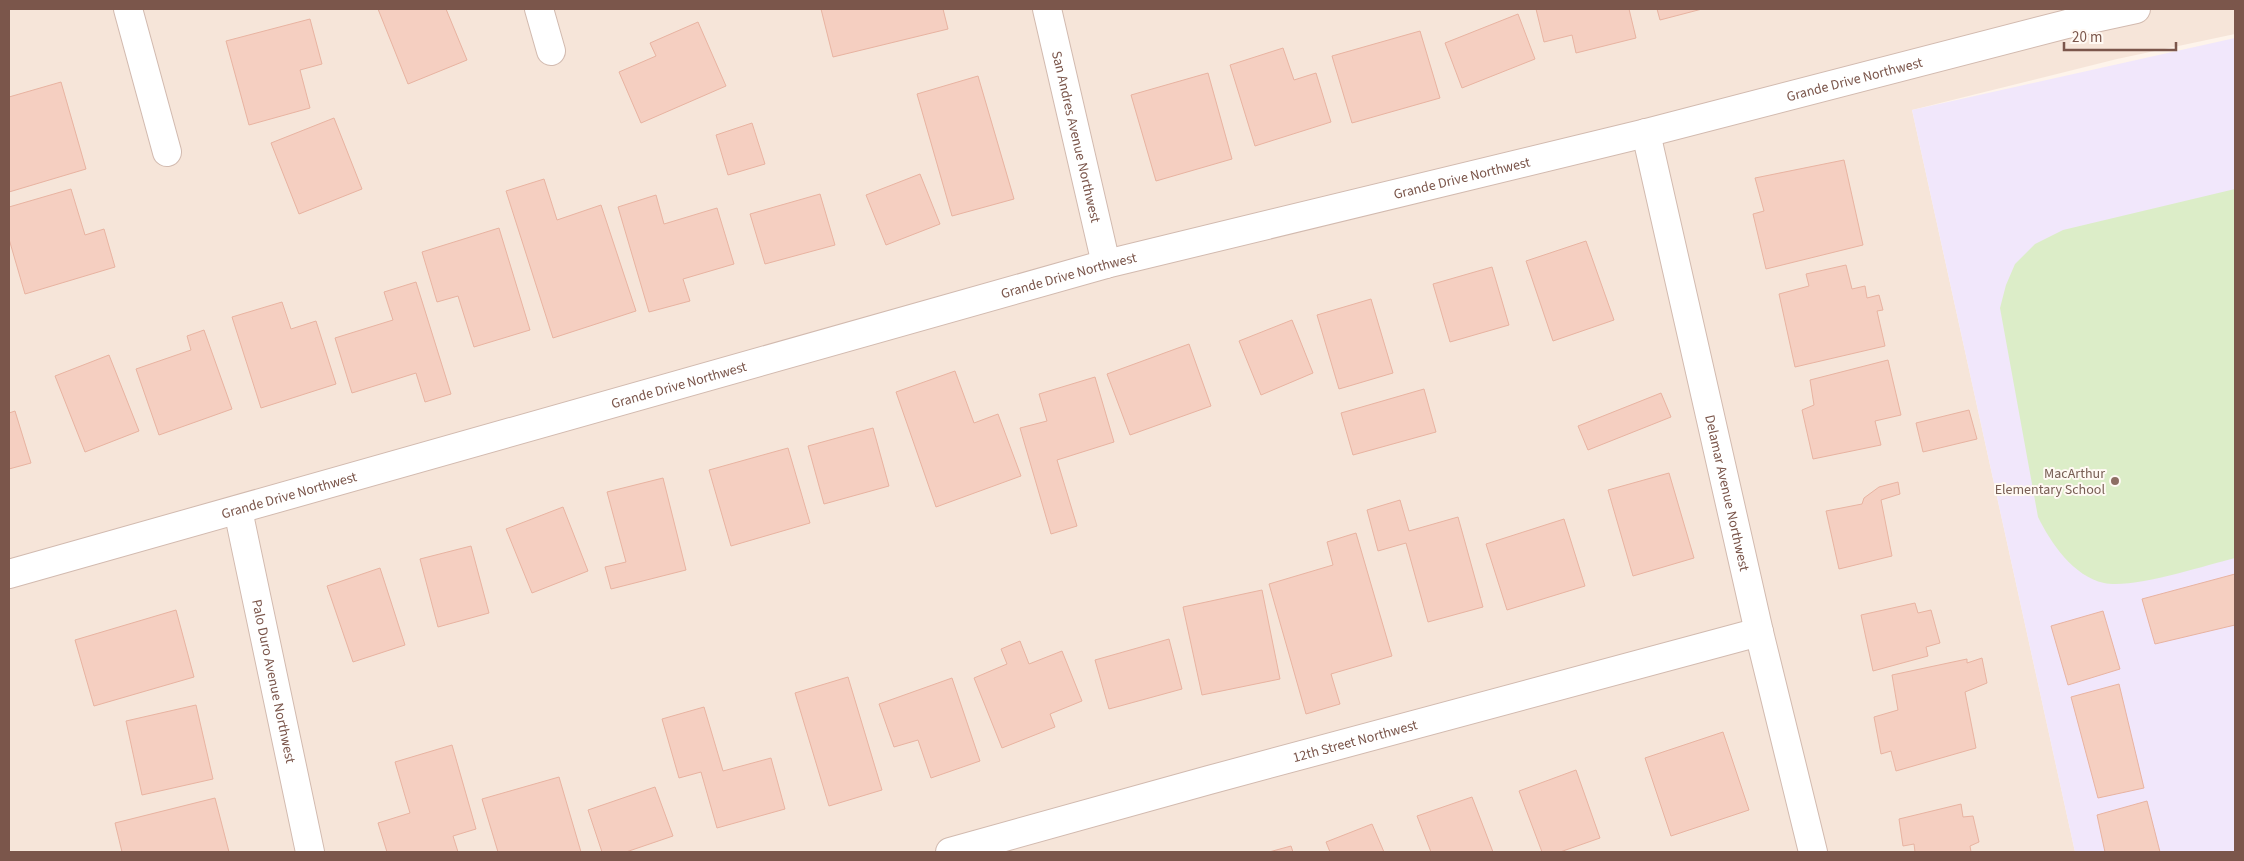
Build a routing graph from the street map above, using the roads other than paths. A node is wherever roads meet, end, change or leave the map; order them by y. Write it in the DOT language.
graph roads {
  1 [pos="128,9"];
  2 [pos="539,9"];
  3 [pos="1047,9"];
  4 [pos="2136,9"];
  5 [pos="2066,17"];
  6 [pos="551,51"];
  7 [pos="1646,133"];
  8 [pos="168,152"];
  9 [pos="1106,264"];
  10 [pos="238,510"];
  11 [pos="9,574"];
  12 [pos="1759,632"];
  13 [pos="310,852"];
  14 [pos="950,852"];
  15 [pos="1813,852"];
  1 -- 8 [label="street"];
  2 -- 6 [label="street"];
  3 -- 9 [label="street, San Andres Avenue Northwest"];
  4 -- 5 [label="street, Grande Drive Northwest"];
  5 -- 7 [label="street, Grande Drive Northwest"];
  7 -- 9 [label="street, Grande Drive Northwest"];
  7 -- 12 [label="street, Delamar Avenue Northwest"];
  9 -- 10 [label="street, Grande Drive Northwest"];
  10 -- 11 [label="street, Grande Drive Northwest"];
  10 -- 13 [label="street, Palo Duro Avenue Northwest"];
  12 -- 14 [label="street, 12th Street Northwest"];
  12 -- 15 [label="street, Delamar Avenue Northwest"];
}
